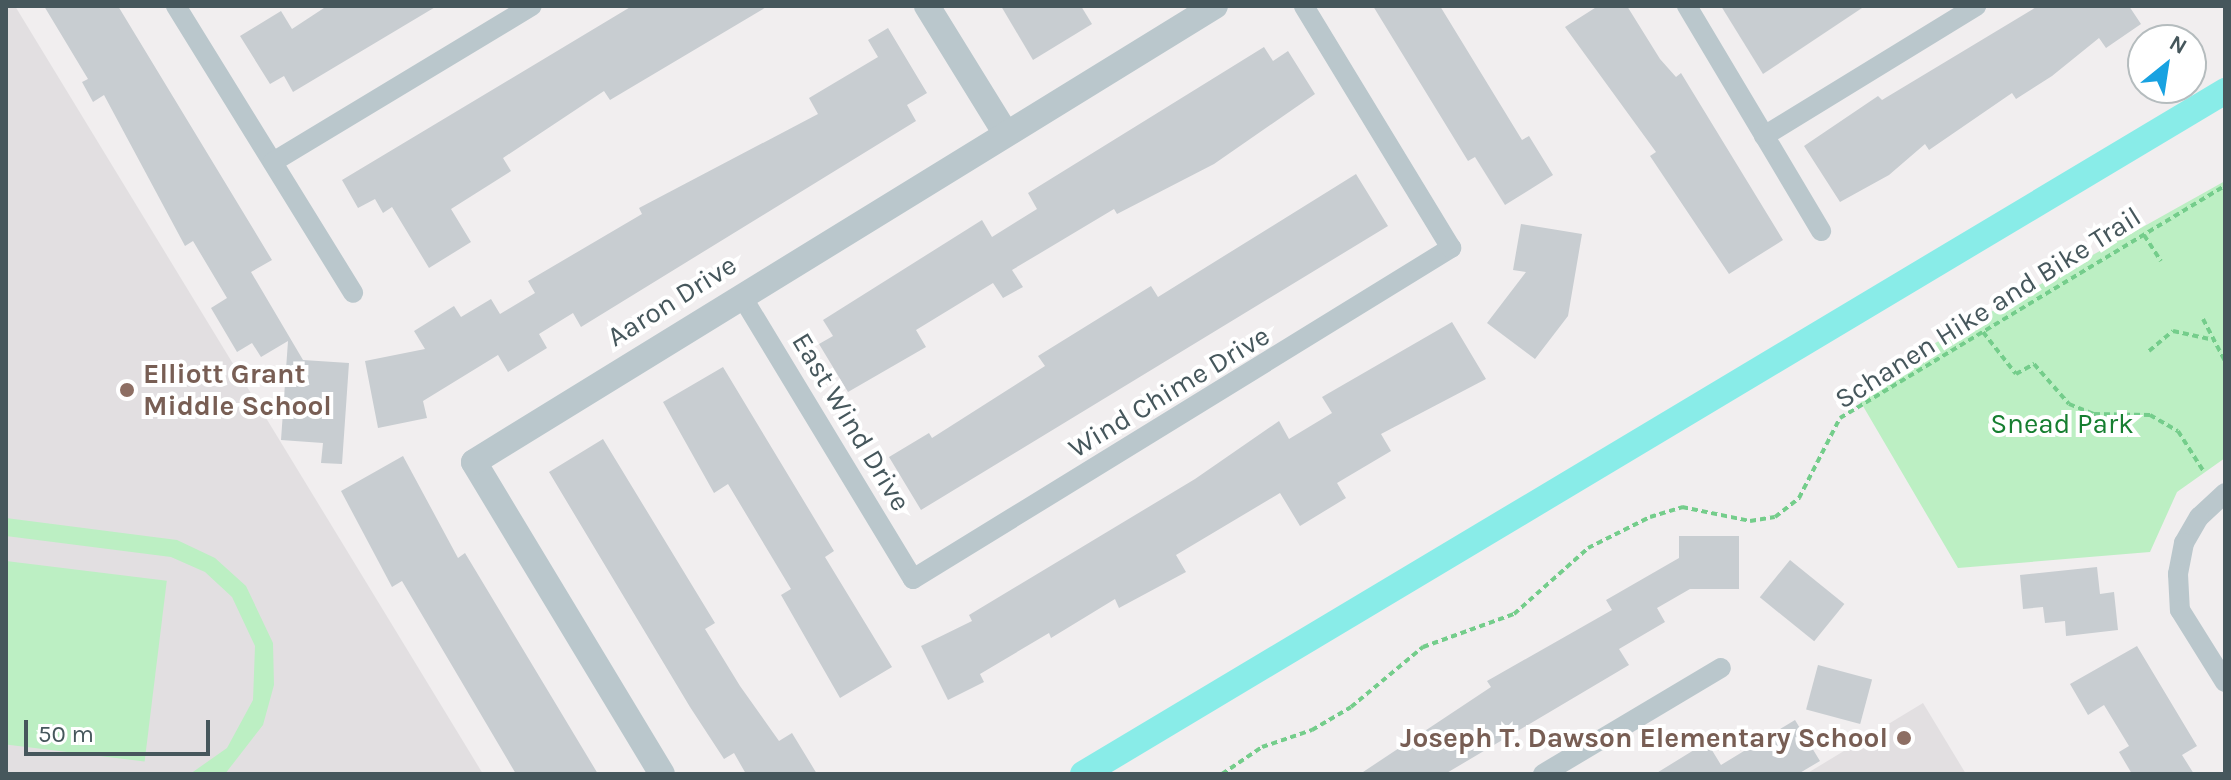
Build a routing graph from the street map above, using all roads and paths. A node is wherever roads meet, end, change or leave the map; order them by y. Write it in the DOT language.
graph roads {
  1 [pos="176,6"];
  2 [pos="532,6"];
  3 [pos="927,6"];
  4 [pos="1215,6"];
  5 [pos="1304,6"];
  6 [pos="1687,6"];
  7 [pos="1976,6"];
  8 [pos="1006,134"];
  9 [pos="1764,136"];
  10 [pos="273,162"];
  11 [pos="2225,186"];
  12 [pos="1821,231"];
  13 [pos="2144,235"];
  14 [pos="2161,261"];
  15 [pos="353,293"];
  16 [pos="741,295"];
  17 [pos="2203,319"];
  18 [pos="1983,332"];
  19 [pos="2214,340"];
  20 [pos="2149,351"];
  21 [pos="2225,361"];
  22 [pos="2204,472"];
  23 [pos="2225,493"];
  24 [pos="913,579"];
  25 [pos="1721,668"];
  26 [pos="2225,682"];
  27 [pos="662,774"];
  28 [pos="1222,774"];
  29 [pos="1543,774"];
  1 -- 10 [label="street"];
  2 -- 10 [label="street"];
  3 -- 8 [label="street"];
  4 -- 8 [label="street, Aaron Drive"];
  5 -- 24 [label="street, Wind Chime Drive"];
  6 -- 9 [label="street"];
  7 -- 9 [label="street"];
  8 -- 16 [label="street, Aaron Drive"];
  9 -- 12 [label="street"];
  10 -- 15 [label="street"];
  11 -- 13 [label="path, Schanen Hike and Bike Trail"];
  13 -- 14 [label="path"];
  13 -- 18 [label="path, Schanen Hike and Bike Trail"];
  16 -- 24 [label="street, East Wind Drive"];
  16 -- 27 [label="street, Aaron Drive"];
  17 -- 19 [label="path"];
  18 -- 22 [label="path"];
  18 -- 28 [label="path, Schanen Hike and Bike Trail"];
  19 -- 20 [label="path"];
  19 -- 21 [label="path"];
  23 -- 26 [label="street"];
  25 -- 29 [label="street"];
}
